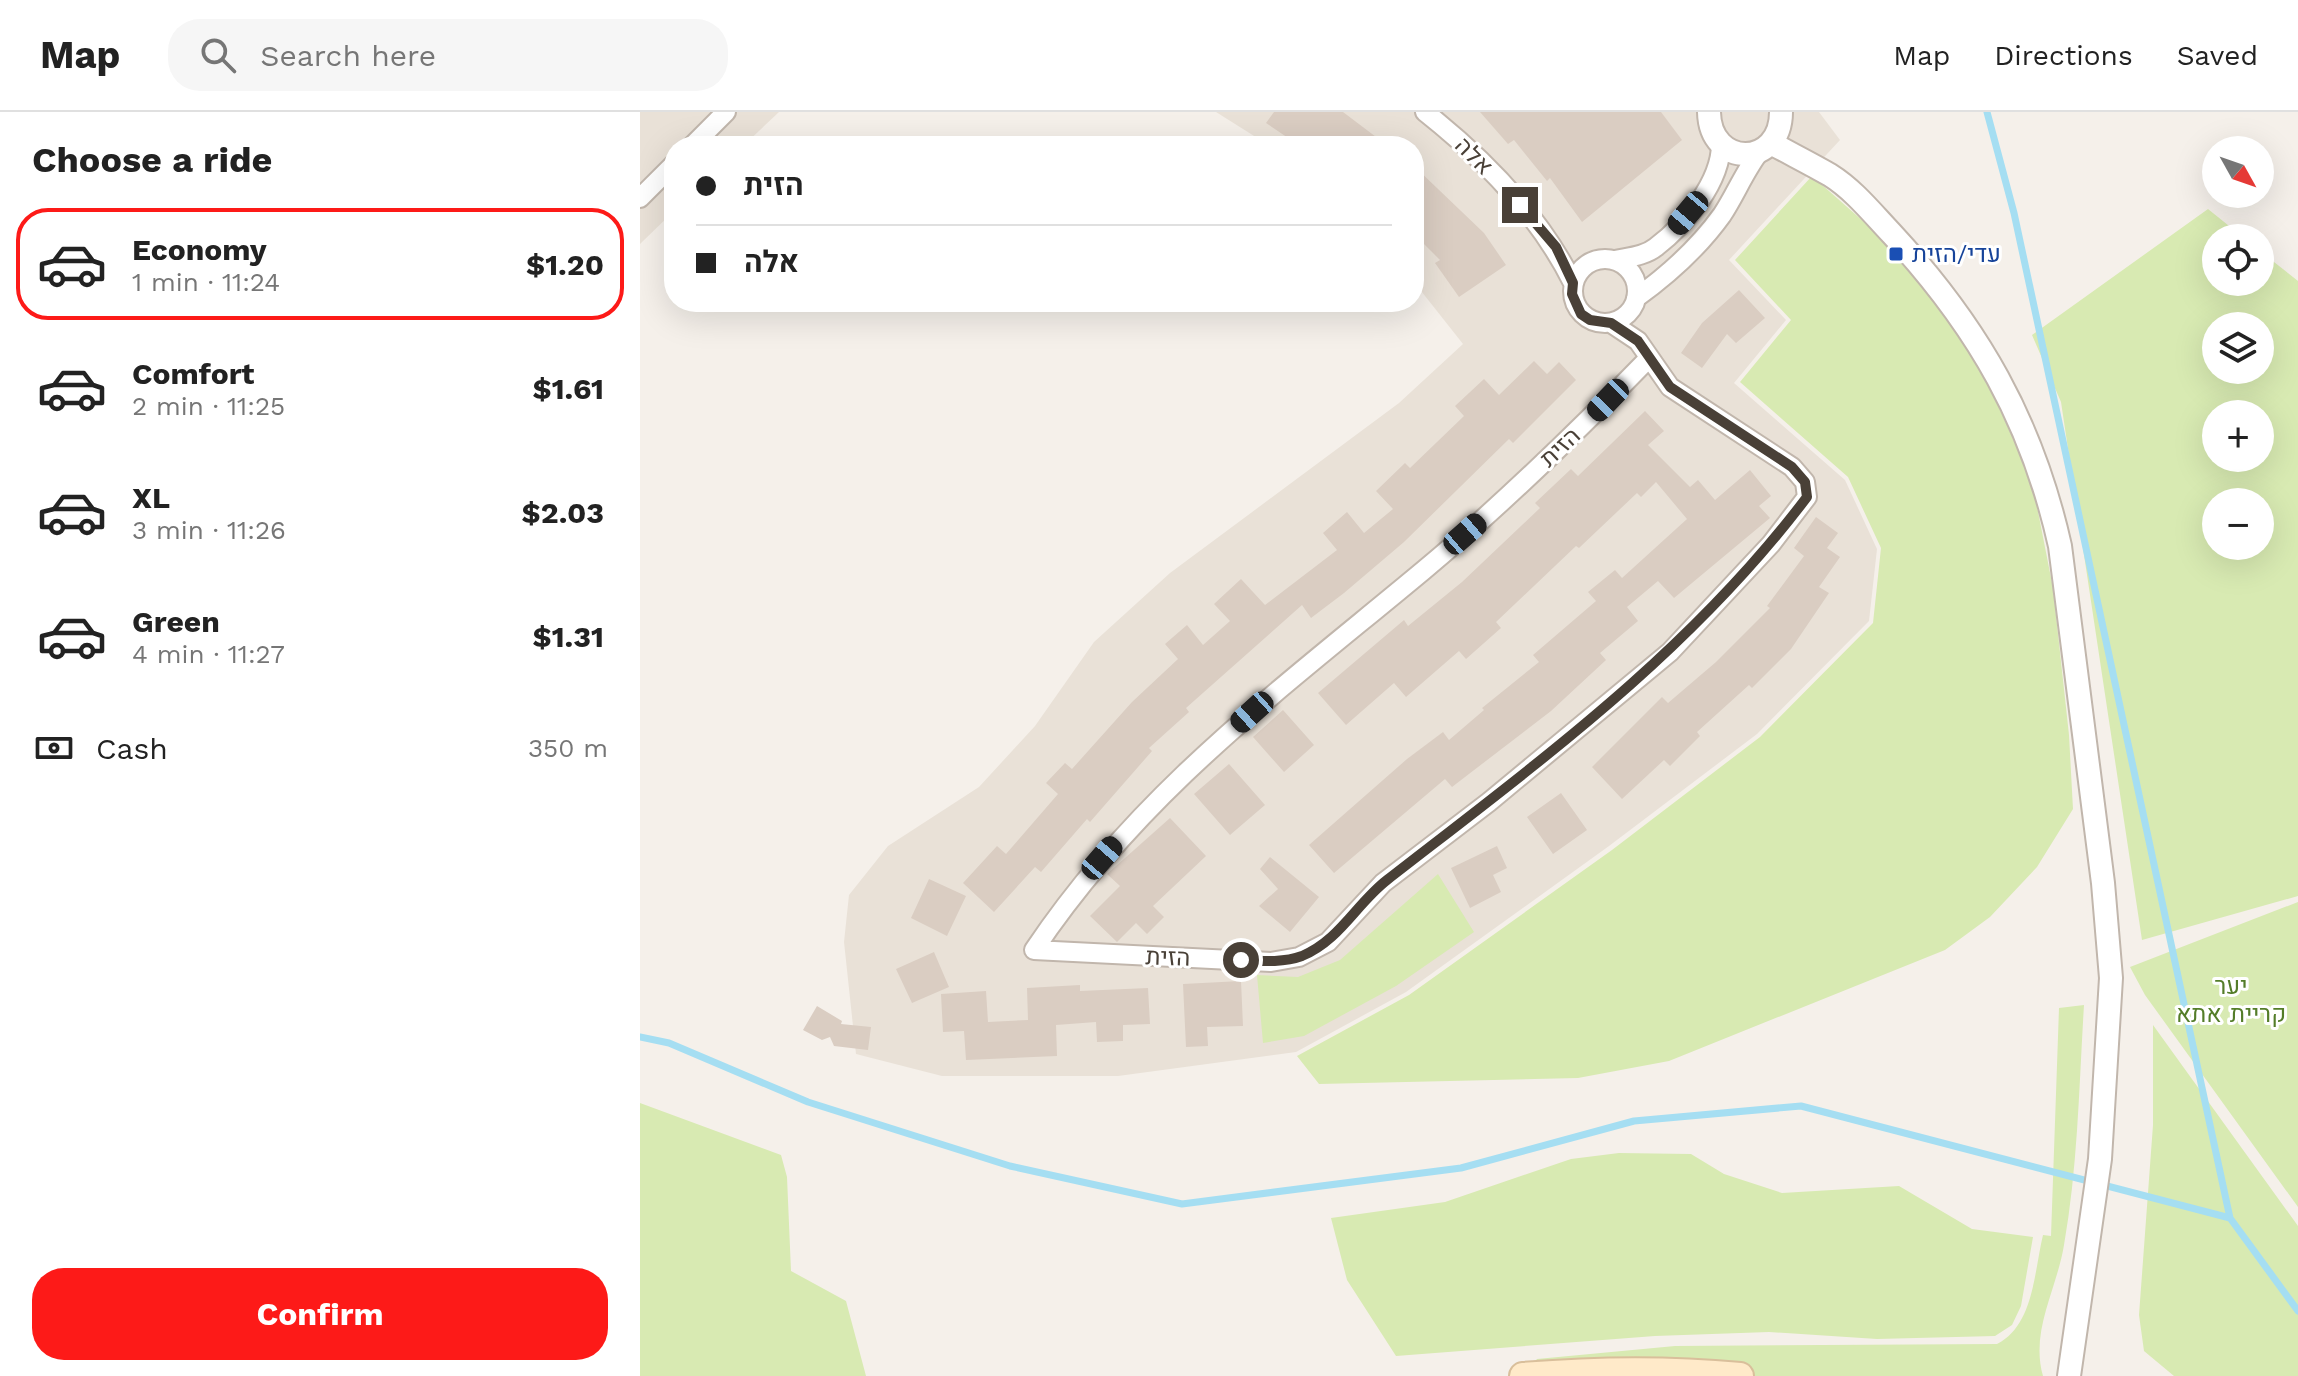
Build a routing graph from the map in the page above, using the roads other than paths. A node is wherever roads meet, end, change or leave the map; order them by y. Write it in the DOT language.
graph roads {
  1 [pos="726,112"];
  2 [pos="1425,112"];
  3 [pos="1781,112"];
  4 [pos="1709,122"];
  5 [pos="702,136"];
  6 [pos="1766,147"];
  7 [pos="640,168"];
  8 [pos="664,174"];
  9 [pos="654,183"];
  10 [pos="640,198"];
  11 [pos="1615,260"];
  12 [pos="1573,283"];
  13 [pos="1636,298"];
  14 [pos="1611,323"];
  15 [pos="1649,358"];
  16 [pos="1523,1376"];
  17 [pos="1740,1376"];
  18 [pos="2069,1376"];
  1 -- 5 [label="street"];
  2 -- 12 [label="street, אלה"];
  3 -- 6 [label="street"];
  4 -- 6 [label="street"];
  4 -- 11 [label="street"];
  6 -- 13 [label="street"];
  6 -- 18 [label="street"];
  7 -- 9 [label="street"];
  8 -- 9 [label="street"];
  9 -- 10 [label="street"];
  11 -- 12 [label="street"];
  11 -- 13 [label="street"];
  12 -- 14 [label="street"];
  13 -- 14 [label="street"];
  14 -- 15 [label="street, הזית"];
  15 -- 15 [label="street, הזית"];
  16 -- 17 [label="main road"];
}
